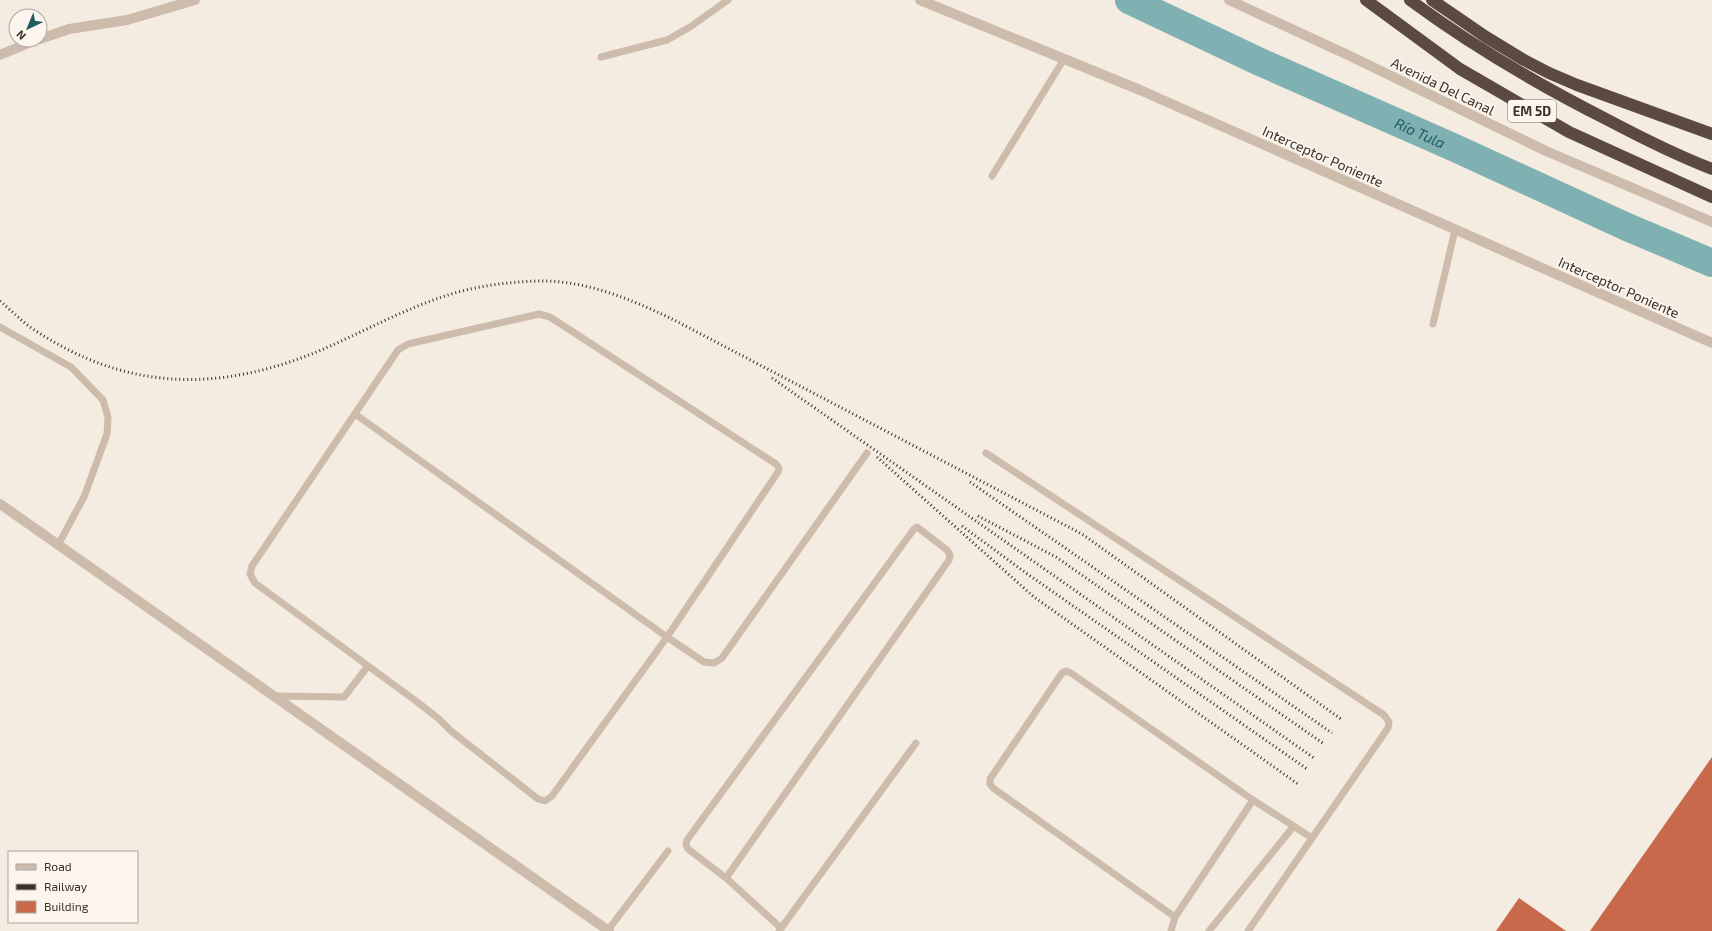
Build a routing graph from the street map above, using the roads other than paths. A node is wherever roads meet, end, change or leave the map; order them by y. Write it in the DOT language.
graph roads {
  1 [pos="195,0"];
  2 [pos="728,0"];
  3 [pos="920,0"];
  4 [pos="1229,0"];
  5 [pos="1366,0"];
  6 [pos="1410,0"];
  7 [pos="1432,0"];
  8 [pos="48,36"];
  9 [pos="17,48"];
  10 [pos="0,55"];
  11 [pos="601,57"];
  12 [pos="1064,59"];
  13 [pos="1712,134"];
  14 [pos="1712,170"];
  15 [pos="992,176"];
  16 [pos="1712,197"];
  17 [pos="1712,222"];
  18 [pos="1455,230"];
  19 [pos="1433,324"];
  20 [pos="0,327"];
  21 [pos="1712,344"];
  22 [pos="355,414"];
  23 [pos="867,452"];
  24 [pos="986,453"];
  25 [pos="0,504"];
  26 [pos="58,545"];
  27 [pos="667,637"];
  28 [pos="368,666"];
  29 [pos="274,696"];
  30 [pos="916,743"];
  31 [pos="1253,800"];
  32 [pos="1293,827"];
  33 [pos="1312,838"];
  34 [pos="668,851"];
  35 [pos="726,878"];
  36 [pos="1175,917"];
  37 [pos="609,930"];
  38 [pos="780,930"];
  39 [pos="1171,931"];
  40 [pos="1209,931"];
  41 [pos="1248,931"];
  1 -- 8 [label="street"];
  2 -- 11 [label="lane"];
  3 -- 12 [label="street, Interceptor Poniente"];
  4 -- 17 [label="street, Avenida Del Canal"];
  5 -- 16 [label="highway, EM 5D"];
  6 -- 14 [label="highway, EM 5D"];
  7 -- 13 [label="highway"];
  9 -- 10 [label="street"];
  12 -- 15 [label="lane"];
  12 -- 18 [label="street, Interceptor Poniente"];
  18 -- 19 [label="lane"];
  18 -- 21 [label="street, Interceptor Poniente"];
  20 -- 26 [label="lane"];
  22 -- 27 [label="lane"];
  22 -- 27 [label="lane"];
  22 -- 28 [label="lane"];
  23 -- 27 [label="lane"];
  24 -- 33 [label="lane"];
  25 -- 26 [label="street"];
  26 -- 29 [label="street"];
  27 -- 28 [label="lane"];
  28 -- 29 [label="lane"];
  29 -- 37 [label="street"];
  30 -- 38 [label="lane"];
  31 -- 32 [label="lane"];
  31 -- 36 [label="lane"];
  31 -- 36 [label="lane"];
  32 -- 33 [label="lane"];
  32 -- 40 [label="lane"];
  33 -- 41 [label="lane"];
  34 -- 37 [label="lane"];
  35 -- 35 [label="lane"];
  35 -- 38 [label="lane"];
  36 -- 39 [label="lane"];
}
